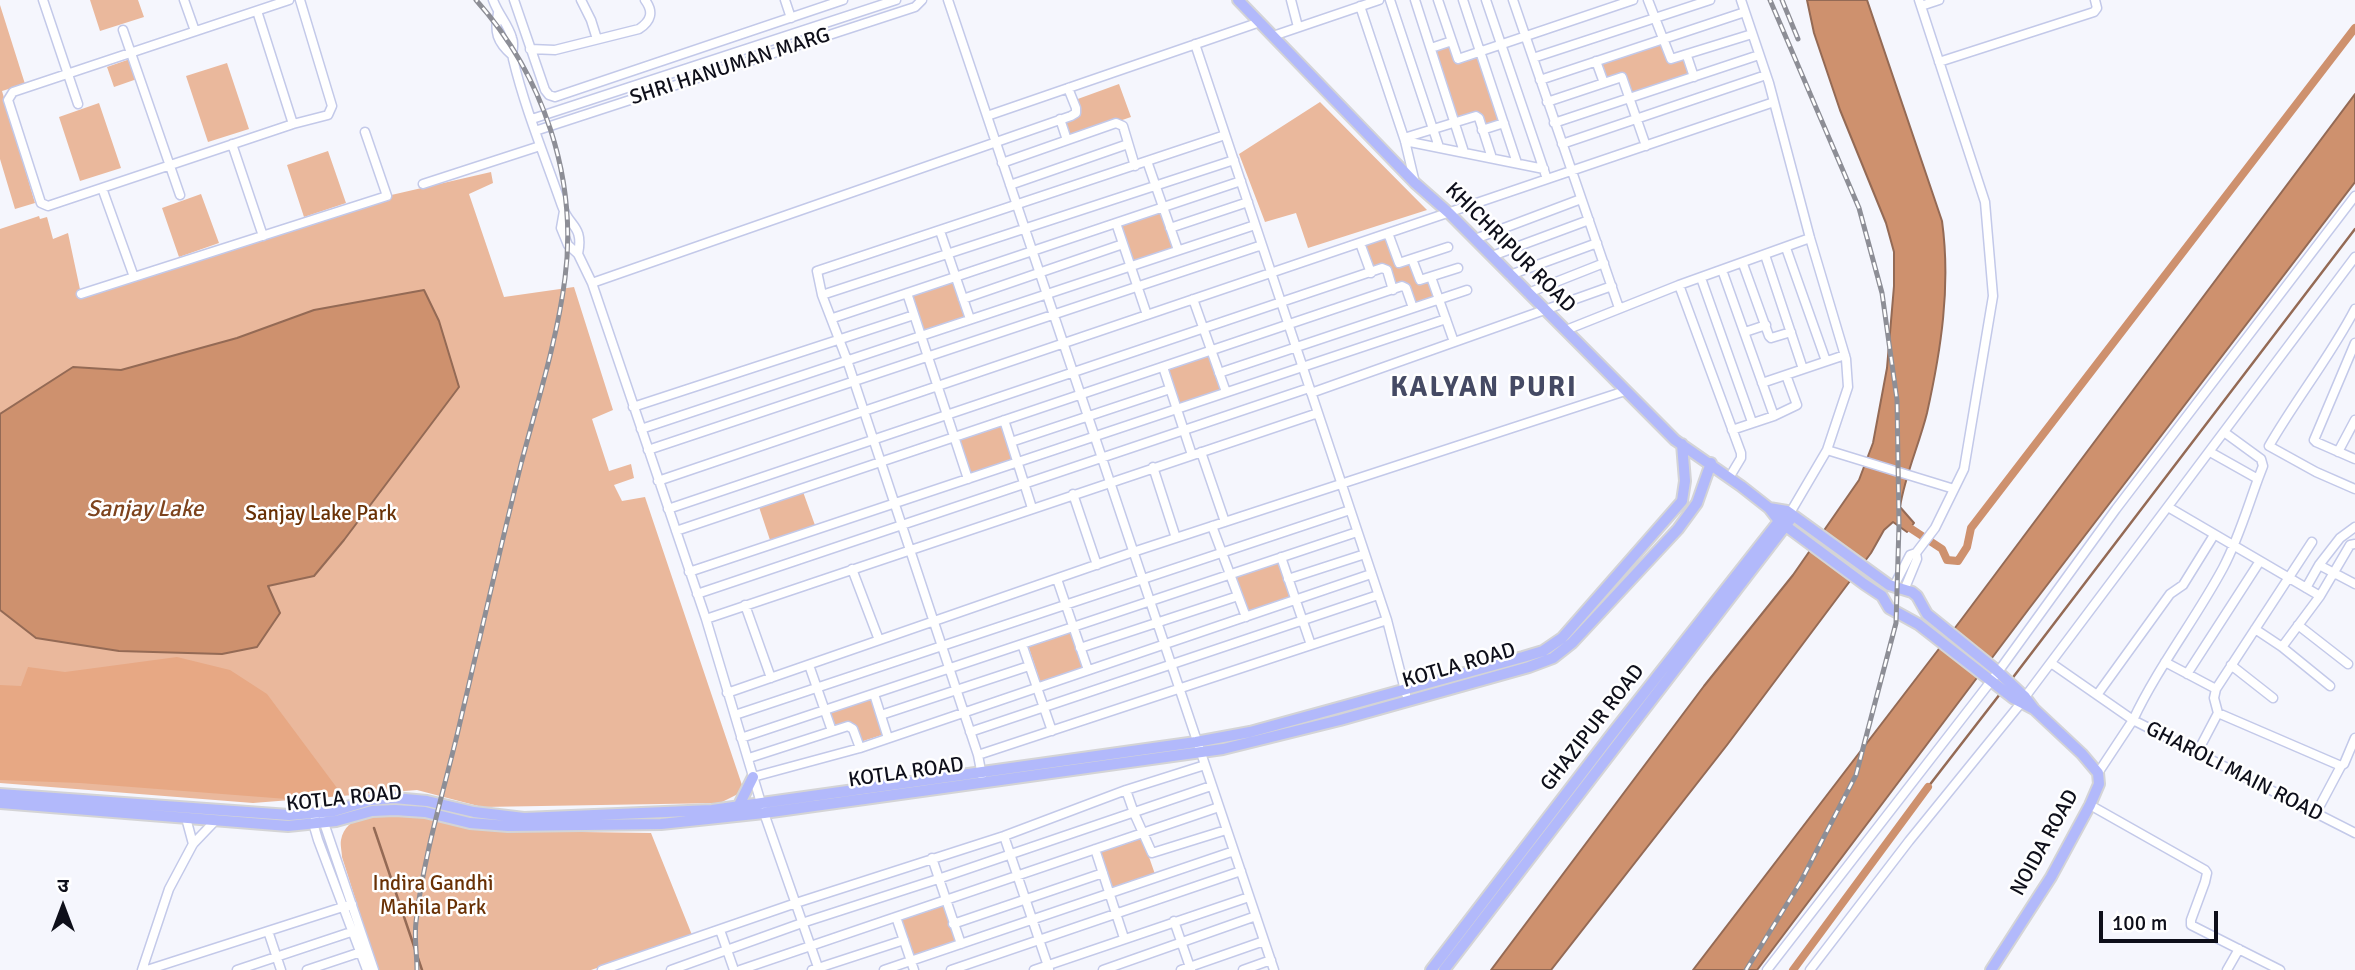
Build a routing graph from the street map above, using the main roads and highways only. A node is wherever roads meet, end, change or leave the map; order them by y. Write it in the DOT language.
graph roads {
  1 [pos="1238,0"];
  2 [pos="1682,444"];
  3 [pos="1711,463"];
  4 [pos="1685,495"];
  5 [pos="1696,503"];
  6 [pos="1769,508"];
  7 [pos="1793,515"];
  8 [pos="1786,526"];
  9 [pos="1864,584"];
  10 [pos="1896,586"];
  11 [pos="1882,596"];
  12 [pos="1922,607"];
  13 [pos="1907,618"];
  14 [pos="1943,636"];
  15 [pos="1528,662"];
  16 [pos="753,777"];
  17 [pos="0,794"];
  18 [pos="0,803"];
  19 [pos="737,807"];
  20 [pos="763,808"];
  21 [pos="318,819"];
  22 [pos="1431,970"];
  23 [pos="1444,970"];
  24 [pos="1991,970"];
  1 -- 2 [label="main road, KHICHRIPUR ROAD"];
  2 -- 3 [label="main road, KHICHRIPUR ROAD"];
  2 -- 4 [label="main road"];
  3 -- 5 [label="main road, KOTLA ROAD"];
  3 -- 6 [label="main road, KHICHRIPUR ROAD"];
  4 -- 5 [label="main road"];
  4 -- 15 [label="main road, KOTLA ROAD"];
  5 -- 15 [label="main road, KOTLA ROAD"];
  6 -- 7 [label="main road, KHICHRIPUR ROAD"];
  6 -- 8 [label="main road, KHICHRIPUR ROAD"];
  7 -- 8 [label="main road, GHAZIPUR ROAD"];
  7 -- 10 [label="main road, NOIDA ROAD"];
  8 -- 9 [label="main road, KHICHRIPUR ROAD"];
  8 -- 22 [label="main road, GHAZIPUR ROAD"];
  8 -- 23 [label="main road, GHAZIPUR ROAD"];
  9 -- 11 [label="main road, NOIDA ROAD"];
  10 -- 11 [label="main road"];
  10 -- 12 [label="main road, NOIDA ROAD"];
  11 -- 13 [label="main road, NOIDA ROAD"];
  12 -- 13 [label="main road"];
  12 -- 14 [label="main road, NOIDA ROAD"];
  13 -- 14 [label="main road, NOIDA ROAD"];
  14 -- 24 [label="main road, NOIDA ROAD"];
  15 -- 20 [label="main road, KOTLA ROAD"];
  16 -- 19 [label="main road"];
  17 -- 21 [label="main road, KOTLA ROAD"];
  18 -- 21 [label="main road, KOTLA ROAD"];
  19 -- 20 [label="main road, KOTLA ROAD"];
  19 -- 21 [label="main road, KOTLA ROAD"];
  20 -- 21 [label="main road, KOTLA ROAD"];
}
